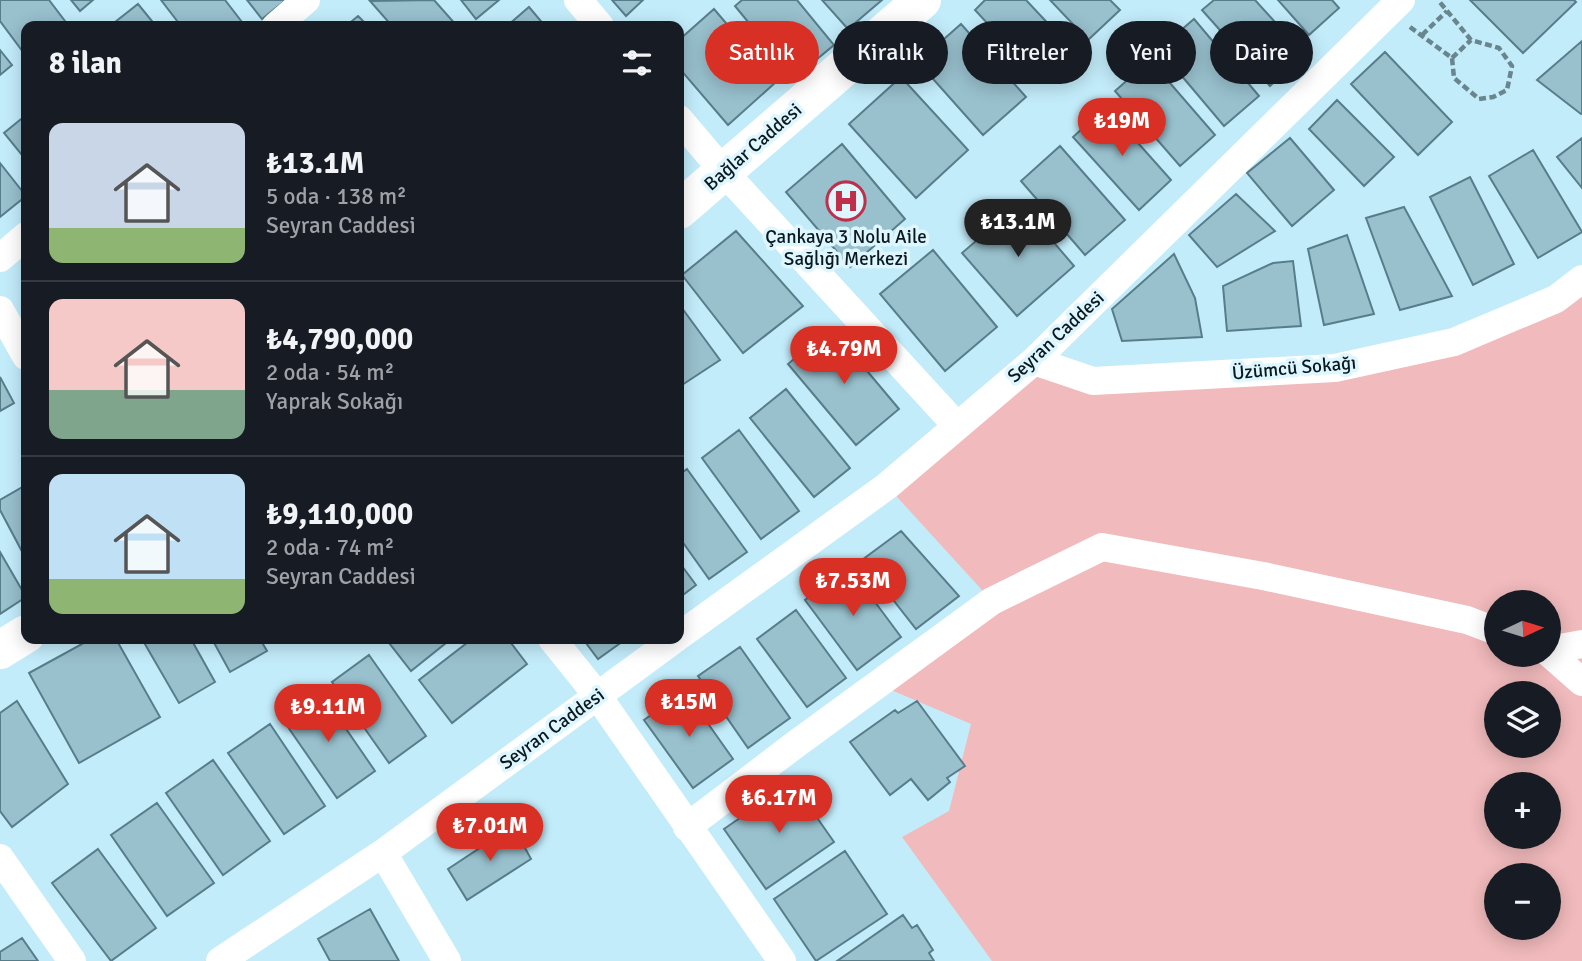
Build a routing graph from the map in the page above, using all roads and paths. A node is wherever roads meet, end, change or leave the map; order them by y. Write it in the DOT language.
graph roads {
  1 [pos="306,0"];
  2 [pos="578,0"];
  3 [pos="922,0"];
  4 [pos="1438,0"];
  5 [pos="1395,6"];
  6 [pos="1447,11"];
  7 [pos="282,21"];
  8 [pos="596,21"];
  9 [pos="1422,35"];
  10 [pos="1471,40"];
  11 [pos="1452,58"];
  12 [pos="684,125"];
  13 [pos="724,172"];
  14 [pos="684,206"];
  15 [pos="21,240"];
  16 [pos="0,258"];
  17 [pos="1582,279"];
  18 [pos="0,310"];
  19 [pos="21,347"];
  20 [pos="1034,361"];
  21 [pos="957,426"];
  22 [pos="1484,626"];
  23 [pos="684,633"];
  24 [pos="21,637"];
  25 [pos="556,644"];
  26 [pos="669,644"];
  27 [pos="1582,644"];
  28 [pos="1561,648"];
  29 [pos="0,650"];
  30 [pos="1561,662"];
  31 [pos="1582,682"];
  32 [pos="597,695"];
  33 [pos="687,827"];
  34 [pos="383,853"];
  35 [pos="0,858"];
  36 [pos="775,959"];
  37 [pos="72,961"];
  38 [pos="220,961"];
  39 [pos="447,961"];
  1 -- 7 [label="street"];
  2 -- 8 [label="street"];
  3 -- 13 [label="main road, Bağlar Caddesi"];
  4 -- 6 [label="path"];
  5 -- 9 [label="path"];
  5 -- 20 [label="street, Seyran Caddesi"];
  6 -- 9 [label="path"];
  6 -- 10 [label="path"];
  9 -- 11 [label="path"];
  10 -- 11 [label="path"];
  10 -- 11 [label="path"];
  12 -- 13 [label="street"];
  13 -- 14 [label="main road, Bağlar Caddesi"];
  13 -- 21 [label="street"];
  15 -- 16 [label="street"];
  17 -- 20 [label="street, Üzümcü Sokağı"];
  18 -- 19 [label="street"];
  20 -- 21 [label="street, Seyran Caddesi"];
  21 -- 23 [label="street, Seyran Caddesi"];
  22 -- 33 [label="street"];
  24 -- 29 [label="main road"];
  25 -- 32 [label="street"];
  26 -- 32 [label="street, Seyran Caddesi"];
  27 -- 28 [label="street"];
  30 -- 31 [label="street"];
  32 -- 33 [label="street"];
  32 -- 34 [label="street, Seyran Caddesi"];
  33 -- 36 [label="street"];
  34 -- 38 [label="street, Seyran Caddesi"];
  34 -- 39 [label="street"];
  35 -- 37 [label="street"];
}
